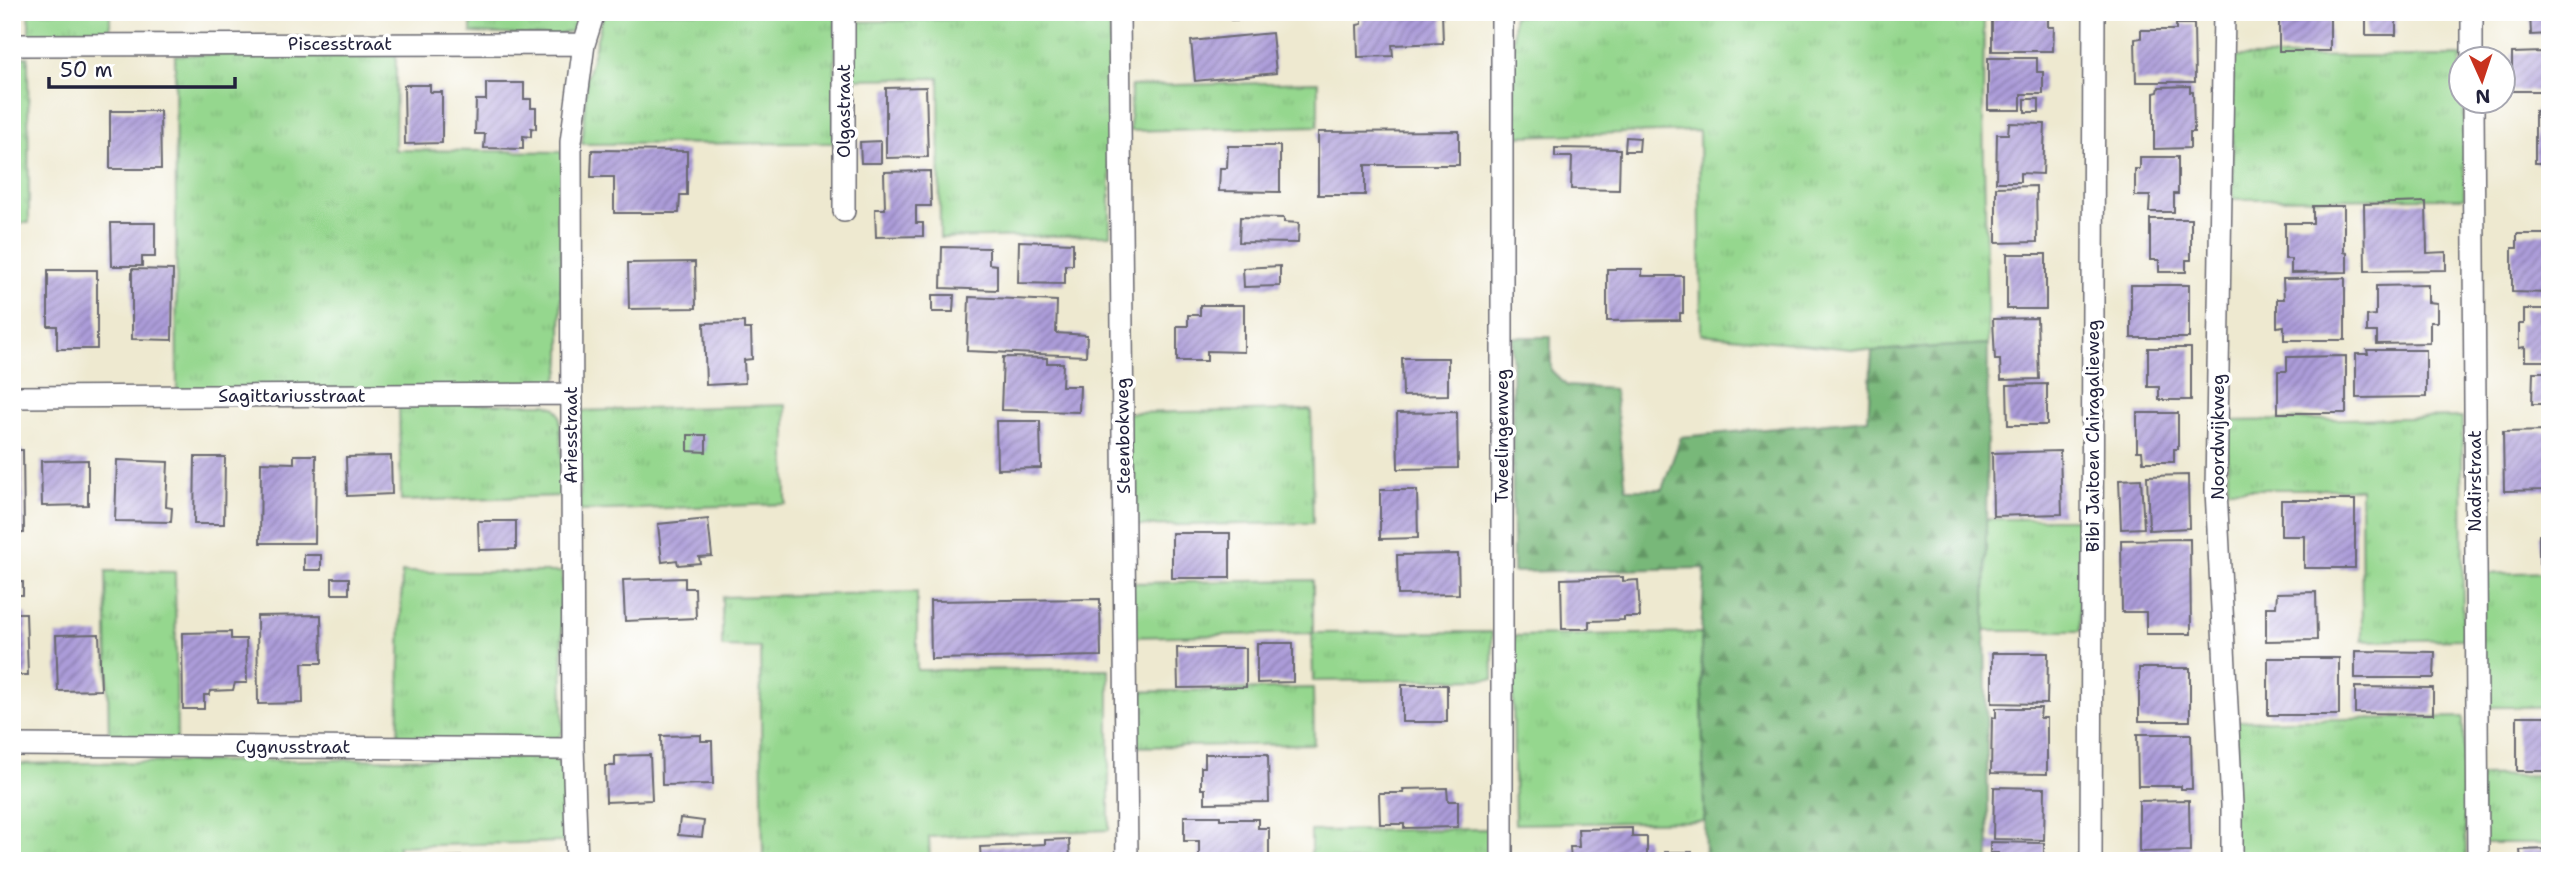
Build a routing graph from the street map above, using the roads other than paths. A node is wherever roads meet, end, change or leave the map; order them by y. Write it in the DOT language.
graph roads {
  1 [pos="594,12"];
  2 [pos="844,12"];
  3 [pos="1119,12"];
  4 [pos="1502,12"];
  5 [pos="2094,12"];
  6 [pos="2224,12"];
  7 [pos="2472,12"];
  8 [pos="584,44"];
  9 [pos="12,45"];
  10 [pos="2472,46"];
  11 [pos="2473,116"];
  12 [pos="844,211"];
  13 [pos="571,394"];
  14 [pos="12,397"];
  15 [pos="12,745"];
  16 [pos="573,749"];
  17 [pos="577,861"];
  18 [pos="1127,861"];
  19 [pos="1502,861"];
  20 [pos="2091,861"];
  21 [pos="2232,861"];
  22 [pos="2478,861"];
  1 -- 8 [label="street, Ariesstraat"];
  2 -- 12 [label="street, Olgastraat"];
  3 -- 18 [label="street, Steenbokweg"];
  4 -- 19 [label="street, Tweelingenweg"];
  5 -- 20 [label="street, Bibi Jaitoen Chiragalieweg"];
  6 -- 21 [label="street, Noordwijkweg"];
  7 -- 10 [label="street"];
  8 -- 9 [label="street, Piscesstraat"];
  8 -- 13 [label="street, Ariesstraat"];
  11 -- 22 [label="street, Nadirstraat"];
  13 -- 14 [label="street, Sagittariusstraat"];
  13 -- 16 [label="street, Ariesstraat"];
  15 -- 16 [label="street, Cygnusstraat"];
  16 -- 17 [label="street, Ariesstraat"];
}
